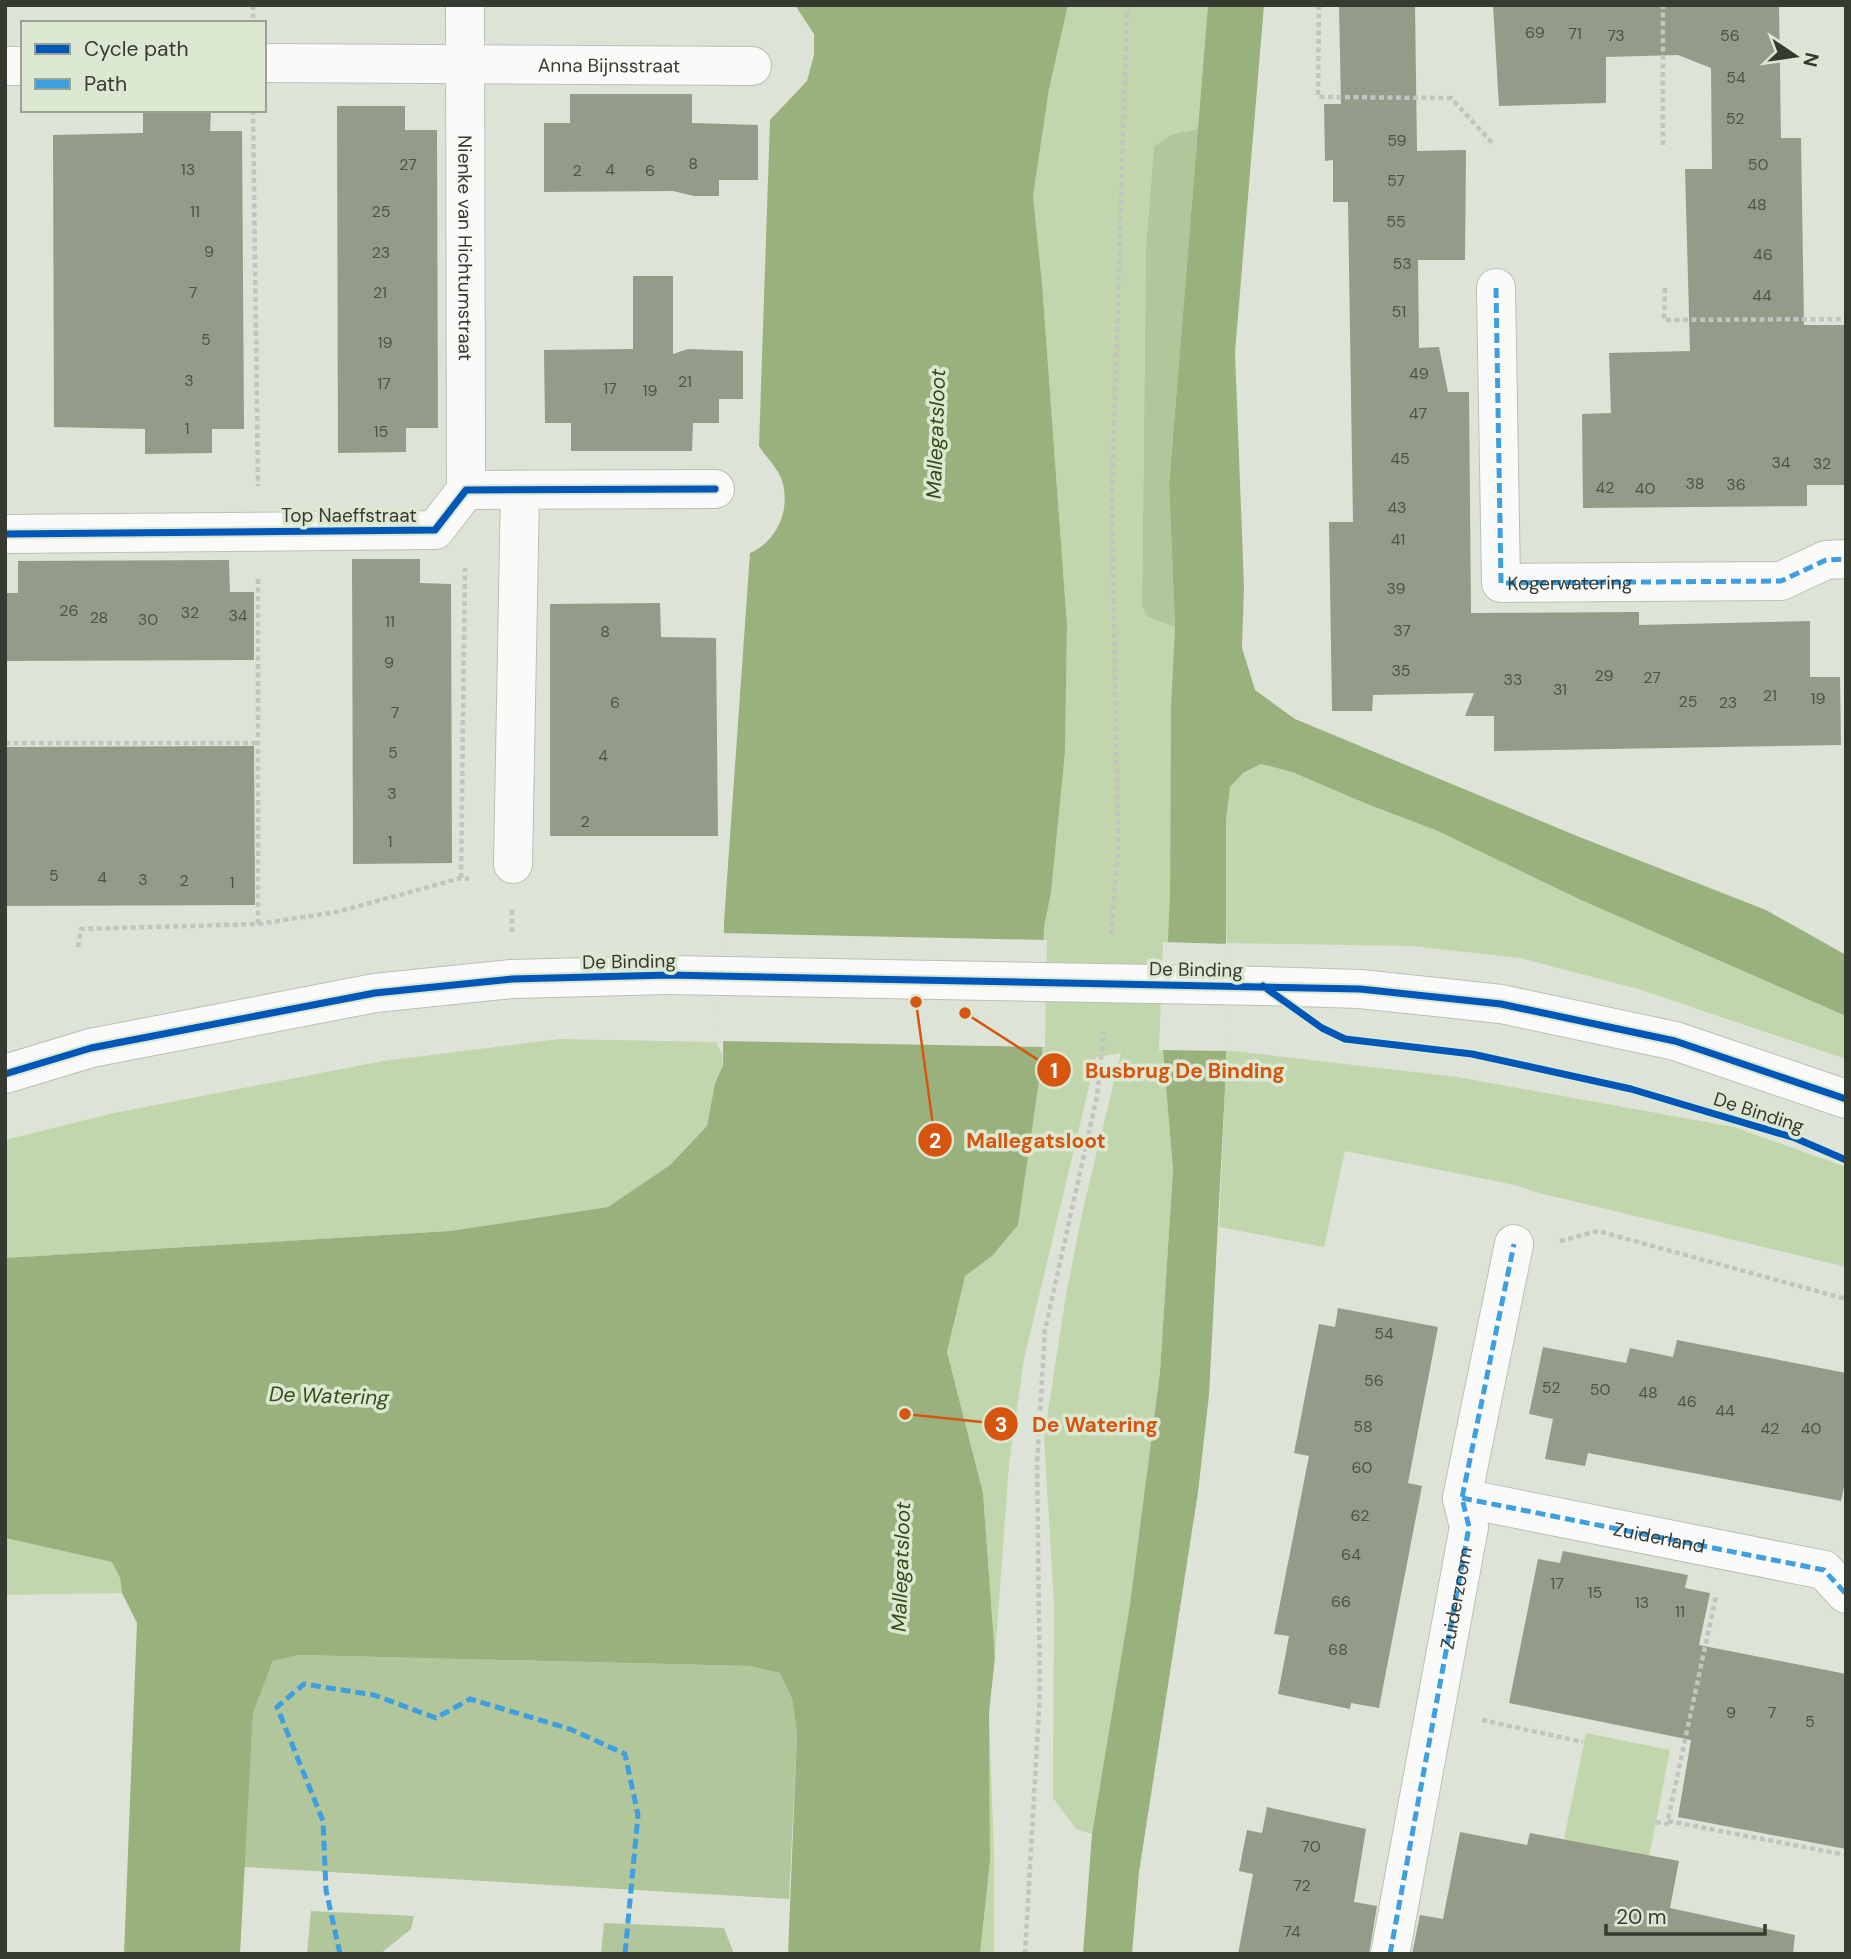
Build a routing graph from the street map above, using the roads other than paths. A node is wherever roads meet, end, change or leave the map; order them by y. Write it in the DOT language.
graph roads {
  1 [pos="465,5"];
  2 [pos="266,64"];
  3 [pos="464,64"];
  4 [pos="752,66"];
  5 [pos="1496,288"];
  6 [pos="715,489"];
  7 [pos="466,490"];
  8 [pos="520,490"];
  9 [pos="5,534"];
  10 [pos="1846,559"];
  11 [pos="513,864"];
  12 [pos="5,1048"];
  13 [pos="91,1048"];
  14 [pos="5,1074"];
  15 [pos="1846,1099"];
  16 [pos="1514,1244"];
  17 [pos="1462,1498"];
  18 [pos="1846,1594"];
  19 [pos="1390,1954"];
  1 -- 3 [label="street, Nienke van Hichtumstraat"];
  2 -- 3 [label="street, Anna Bijnsstraat"];
  3 -- 4 [label="street, Anna Bijnsstraat"];
  3 -- 7 [label="street, Nienke van Hichtumstraat"];
  5 -- 10 [label="street, Kogerwatering"];
  6 -- 8 [label="street"];
  7 -- 8 [label="street"];
  7 -- 9 [label="street, Top Naeffstraat"];
  8 -- 11 [label="street"];
  12 -- 13 [label="street, De Binding"];
  13 -- 14 [label="street, De Binding"];
  13 -- 15 [label="street, De Binding, bridge"];
  16 -- 17 [label="street, Zuiderzoom"];
  17 -- 18 [label="street, Zuiderland"];
  17 -- 19 [label="street, Zuiderzoom"];
}
